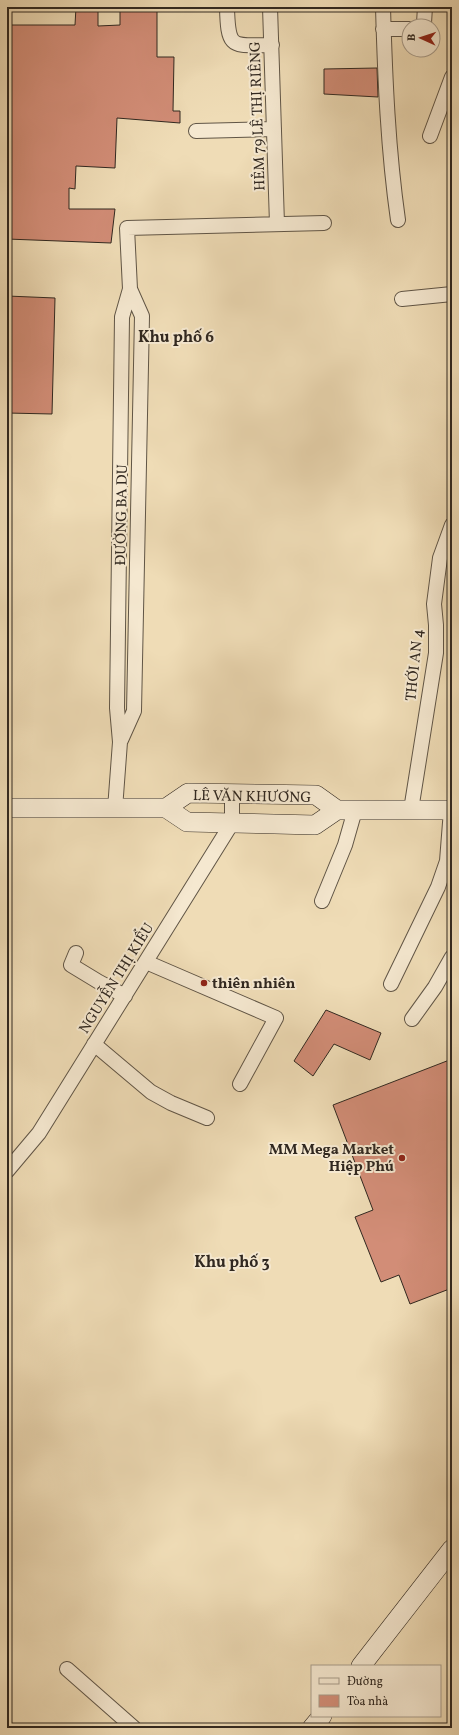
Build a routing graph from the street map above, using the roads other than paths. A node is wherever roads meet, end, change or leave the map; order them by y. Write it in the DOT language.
graph roads {
  1 [pos="227,7"];
  2 [pos="270,7"];
  3 [pos="383,7"];
  4 [pos="425,7"];
  5 [pos="424,18"];
  6 [pos="401,28"];
  7 [pos="383,29"];
  8 [pos="272,45"];
  9 [pos="452,77"];
  10 [pos="274,129"];
  11 [pos="196,132"];
  12 [pos="430,136"];
  13 [pos="398,220"];
  14 [pos="324,223"];
  15 [pos="277,224"];
  16 [pos="130,289"];
  17 [pos="452,294"];
  18 [pos="402,299"];
  19 [pos="138,480"];
  20 [pos="120,484"];
  21 [pos="452,525"];
  22 [pos="120,742"];
  23 [pos="232,794"];
  24 [pos="7,808"];
  25 [pos="166,808"];
  26 [pos="115,809"];
  27 [pos="346,810"];
  28 [pos="411,810"];
  29 [pos="451,810"];
  30 [pos="232,823"];
  31 [pos="450,854"];
  32 [pos="322,901"];
  33 [pos="76,953"];
  34 [pos="452,957"];
  35 [pos="146,962"];
  36 [pos="390,984"];
  37 [pos="125,996"];
  38 [pos="412,1019"];
  39 [pos="94,1044"];
  40 [pos="240,1084"];
  41 [pos="207,1118"];
  42 [pos="8,1168"];
  43 [pos="452,1549"];
  44 [pos="362,1665"];
  45 [pos="67,1669"];
  46 [pos="321,1717"];
  47 [pos="134,1728"];
  48 [pos="312,1728"];
  1 -- 8 [label="street"];
  2 -- 8 [label="street, HẺM 79 LÊ THỊ RIÊNG"];
  3 -- 7 [label="street"];
  4 -- 5 [label="street"];
  6 -- 7 [label="street"];
  7 -- 13 [label="street"];
  8 -- 10 [label="street, HẺM 79 LÊ THỊ RIÊNG"];
  9 -- 12 [label="street"];
  10 -- 11 [label="street"];
  10 -- 15 [label="street, HẺM 79 LÊ THỊ RIÊNG"];
  14 -- 15 [label="street"];
  15 -- 16 [label="street, ĐƯỜNG BA DU"];
  16 -- 19 [label="street, ĐƯỜNG BA DU"];
  16 -- 20 [label="street, ĐƯỜNG BA DU"];
  17 -- 18 [label="street"];
  19 -- 20 [label="street"];
  19 -- 22 [label="street, ĐƯỜNG BA DU"];
  20 -- 22 [label="street, ĐƯỜNG BA DU"];
  21 -- 28 [label="street, THỚI AN 4"];
  22 -- 26 [label="street, ĐƯỜNG BA DU"];
  23 -- 25 [label="main road, LÊ VĂN KHƯƠNG"];
  23 -- 27 [label="main road, LÊ VĂN KHƯƠNG"];
  23 -- 30 [label="street"];
  24 -- 26 [label="main road"];
  25 -- 26 [label="main road"];
  25 -- 30 [label="main road, LÊ VĂN KHƯƠNG"];
  27 -- 28 [label="main road"];
  27 -- 30 [label="main road, LÊ VĂN KHƯƠNG"];
  27 -- 32 [label="street"];
  28 -- 29 [label="main road"];
  29 -- 31 [label="street"];
  30 -- 35 [label="street, NGUYỄN THỊ KIỂU"];
  31 -- 36 [label="street"];
  33 -- 37 [label="street"];
  34 -- 38 [label="street"];
  35 -- 37 [label="street, NGUYỄN THỊ KIỂU"];
  35 -- 40 [label="street"];
  37 -- 39 [label="street, NGUYỄN THỊ KIỂU"];
  39 -- 41 [label="street"];
  39 -- 42 [label="street, NGUYỄN THỊ KIỂU"];
  43 -- 44 [label="main road"];
  45 -- 47 [label="street"];
  46 -- 48 [label="main road"];
}
